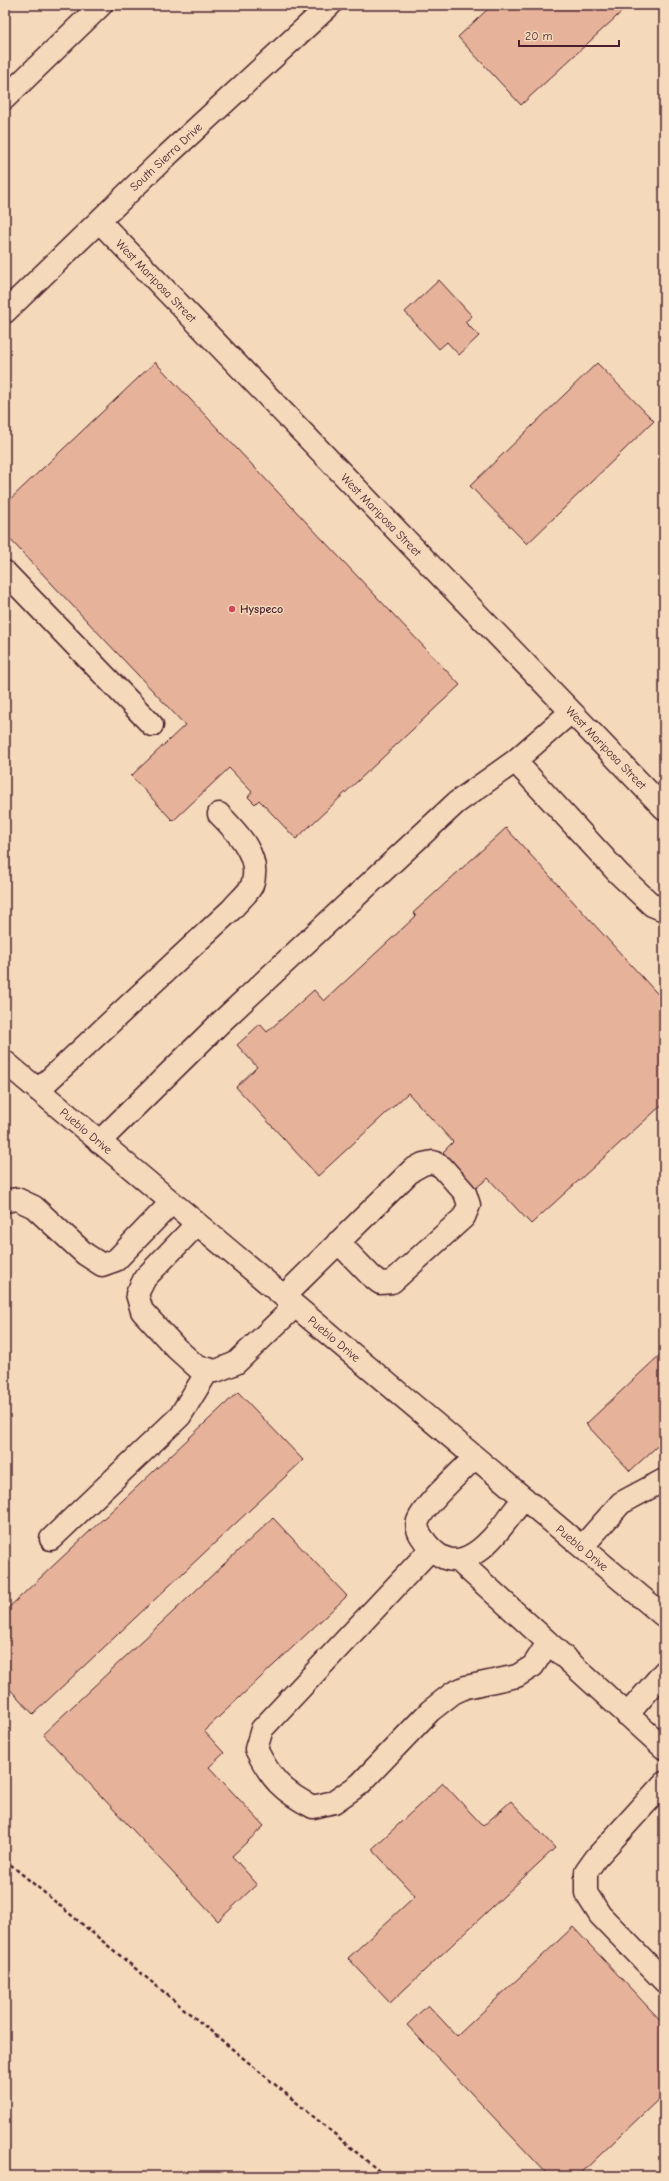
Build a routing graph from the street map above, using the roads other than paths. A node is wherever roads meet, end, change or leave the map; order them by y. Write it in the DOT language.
graph roads {
  1 [pos="101,5"];
  2 [pos="330,5"];
  3 [pos="7,90"];
  4 [pos="99,221"];
  5 [pos="5,312"];
  6 [pos="5,572"];
  7 [pos="572,712"];
  8 [pos="152,725"];
  9 [pos="515,762"];
  10 [pos="664,808"];
  11 [pos="219,814"];
  12 [pos="664,910"];
  13 [pos="5,1062"];
  14 [pos="38,1090"];
  15 [pos="99,1142"];
  16 [pos="5,1201"];
  17 [pos="172,1202"];
  18 [pos="197,1224"];
  19 [pos="338,1242"];
  20 [pos="289,1301"];
  21 [pos="208,1370"];
  22 [pos="475,1457"];
  23 [pos="664,1480"];
  24 [pos="524,1498"];
  25 [pos="51,1539"];
  26 [pos="582,1547"];
  27 [pos="431,1549"];
  28 [pos="459,1561"];
  29 [pos="664,1616"];
  30 [pos="548,1643"];
  31 [pos="664,1672"];
  32 [pos="627,1715"];
  33 [pos="664,1748"];
  34 [pos="664,1783"];
  35 [pos="664,1981"];
  1 -- 3 [label="street"];
  2 -- 4 [label="street, South Sierra Drive"];
  4 -- 5 [label="street, South Sierra Drive"];
  4 -- 7 [label="street, West Mariposa Street"];
  6 -- 8 [label="street"];
  7 -- 9 [label="street"];
  7 -- 10 [label="street, West Mariposa Street"];
  9 -- 12 [label="street"];
  9 -- 15 [label="street"];
  11 -- 14 [label="street"];
  13 -- 14 [label="street, Pueblo Drive"];
  14 -- 15 [label="street, Pueblo Drive"];
  15 -- 17 [label="street, Pueblo Drive"];
  16 -- 17 [label="street"];
  17 -- 18 [label="street, Pueblo Drive"];
  18 -- 20 [label="street, Pueblo Drive"];
  18 -- 21 [label="street"];
  19 -- 19 [label="street"];
  19 -- 20 [label="street"];
  20 -- 21 [label="street"];
  20 -- 22 [label="street, Pueblo Drive"];
  21 -- 25 [label="street"];
  22 -- 24 [label="street, Pueblo Drive"];
  22 -- 27 [label="street"];
  23 -- 26 [label="street"];
  24 -- 26 [label="street, Pueblo Drive"];
  24 -- 28 [label="street"];
  26 -- 29 [label="street, Pueblo Drive"];
  27 -- 28 [label="street"];
  27 -- 30 [label="street"];
  28 -- 30 [label="street"];
  30 -- 32 [label="street"];
  31 -- 32 [label="street"];
  32 -- 33 [label="street"];
  34 -- 35 [label="street"];
}
